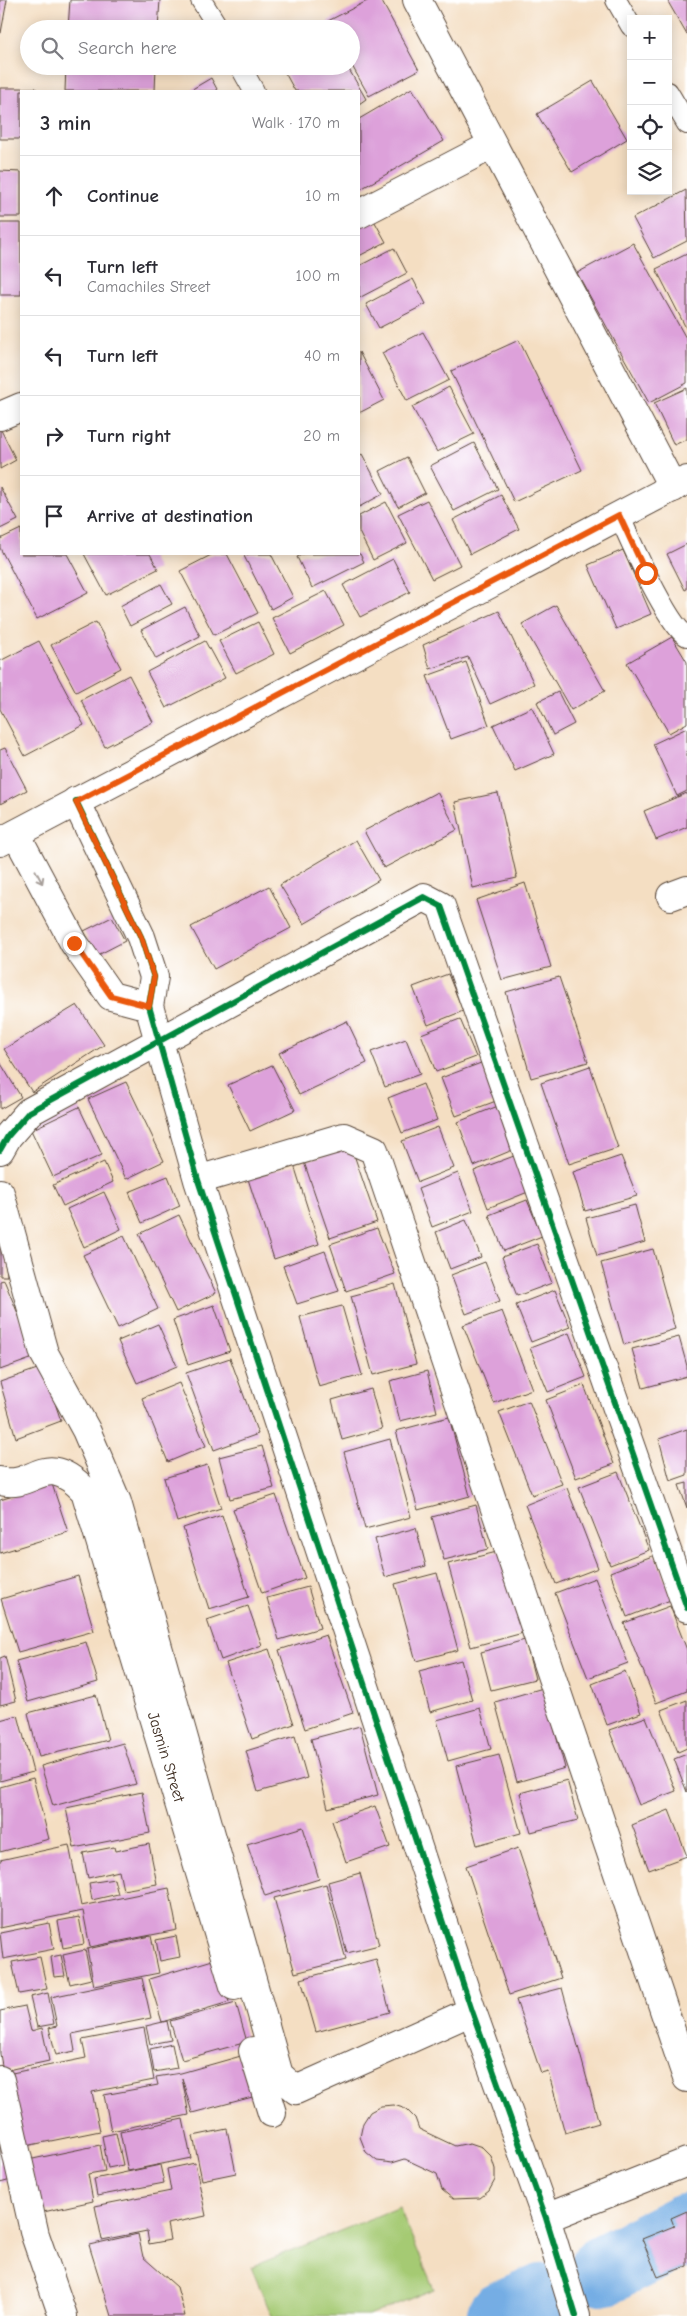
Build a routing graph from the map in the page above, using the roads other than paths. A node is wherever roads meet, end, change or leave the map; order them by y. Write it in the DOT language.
graph roads {
  1 [pos="201,0"];
  2 [pos="417,0"];
  3 [pos="616,0"];
  4 [pos="627,19"];
  5 [pos="213,20"];
  6 [pos="245,75"];
  7 [pos="253,90"];
  8 [pos="672,99"];
  9 [pos="687,124"];
  10 [pos="492,145"];
  11 [pos="360,213"];
  12 [pos="20,407"];
  13 [pos="0,416"];
  14 [pos="680,484"];
  15 [pos="619,515"];
  16 [pos="687,636"];
  17 [pos="76,802"];
  18 [pos="8,838"];
  19 [pos="149,1006"];
  20 [pos="157,1041"];
  21 [pos="0,1150"];
  22 [pos="198,1180"];
  23 [pos="0,1193"];
  24 [pos="0,1481"];
  25 [pos="687,1608"];
  26 [pos="472,2010"];
  27 [pos="687,2078"];
  28 [pos="0,2080"];
  29 [pos="272,2114"];
  30 [pos="687,2162"];
  31 [pos="546,2218"];
  32 [pos="63,2316"];
  33 [pos="576,2316"];
  1 -- 5 [label="lane"];
  2 -- 10 [label="street"];
  3 -- 4 [label="lane"];
  6 -- 7 [label="lane"];
  8 -- 9 [label="lane"];
  10 -- 11 [label="street"];
  10 -- 14 [label="street"];
  12 -- 13 [label="street"];
  14 -- 15 [label="street"];
  15 -- 16 [label="lane"];
  15 -- 17 [label="street"];
  17 -- 18 [label="street"];
  17 -- 19 [label="street"];
  18 -- 19 [label="street, one-way"];
  19 -- 20 [label="street"];
  20 -- 21 [label="street"];
  20 -- 22 [label="street"];
  20 -- 25 [label="street"];
  22 -- 26 [label="street"];
  22 -- 27 [label="street"];
  23 -- 26 [label="street"];
  24 -- 29 [label="street, Jasmin Street"];
  26 -- 31 [label="street"];
  28 -- 32 [label="street"];
  30 -- 31 [label="street"];
  31 -- 33 [label="street"];
}
